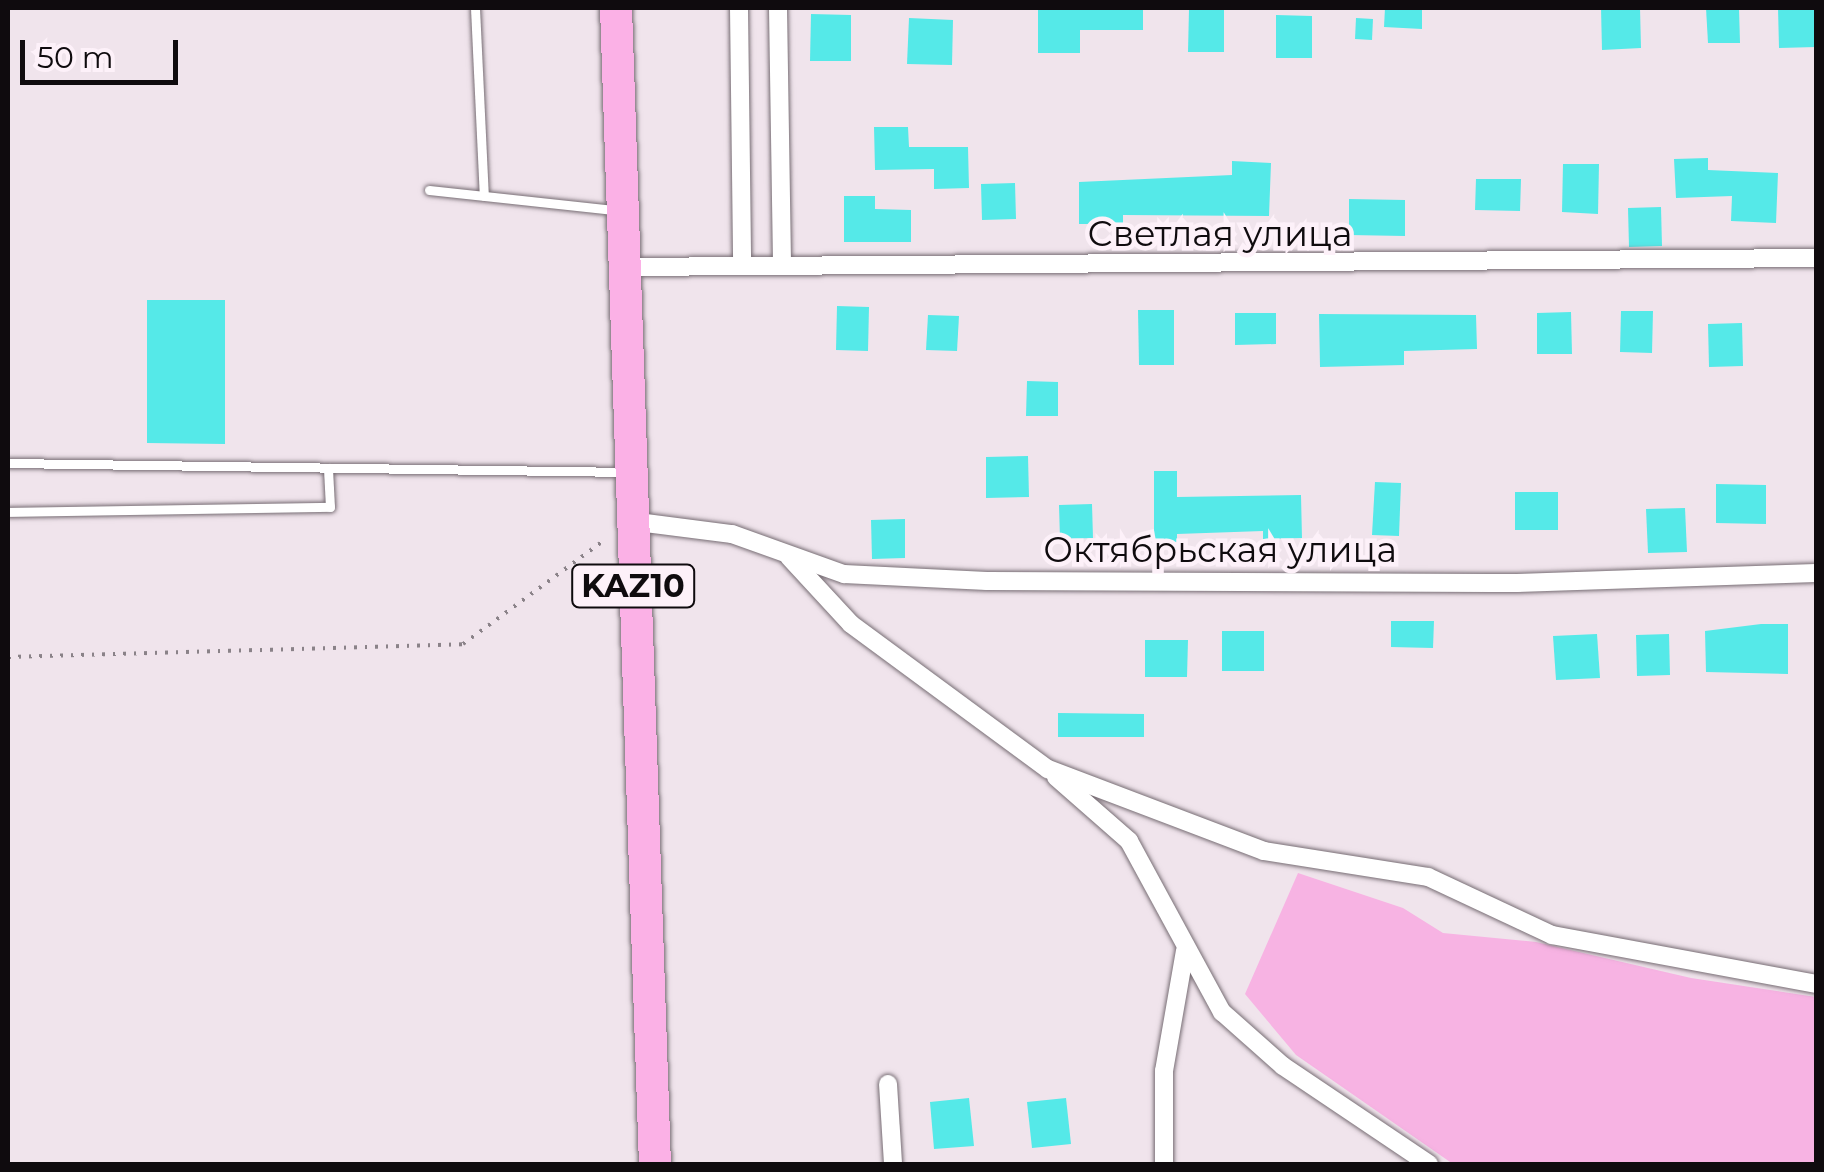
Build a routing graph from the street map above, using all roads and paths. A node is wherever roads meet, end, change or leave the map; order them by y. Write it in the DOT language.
graph roads {
  1 [pos="475,8"];
  2 [pos="616,8"];
  3 [pos="739,8"];
  4 [pos="778,8"];
  5 [pos="428,190"];
  6 [pos="484,196"];
  7 [pos="622,210"];
  8 [pos="1816,258"];
  9 [pos="782,263"];
  10 [pos="742,264"];
  11 [pos="623,267"];
  12 [pos="8,464"];
  13 [pos="328,468"];
  14 [pos="629,472"];
  15 [pos="8,512"];
  16 [pos="630,521"];
  17 [pos="786,553"];
  18 [pos="1816,573"];
  19 [pos="8,656"];
  20 [pos="1048,769"];
  21 [pos="1185,951"];
  22 [pos="1816,984"];
  23 [pos="888,1084"];
  24 [pos="656,1164"];
  25 [pos="894,1164"];
  26 [pos="1164,1164"];
  27 [pos="1429,1164"];
  1 -- 6 [label="lane"];
  2 -- 7 [label="highway, KAZ10"];
  3 -- 10 [label="street"];
  4 -- 9 [label="street"];
  5 -- 6 [label="lane"];
  6 -- 7 [label="lane"];
  7 -- 11 [label="highway, KAZ10"];
  8 -- 9 [label="street, Светлая улица"];
  9 -- 10 [label="street, Светлая улица"];
  10 -- 11 [label="street, Светлая улица"];
  11 -- 14 [label="highway, KAZ10"];
  12 -- 13 [label="lane"];
  13 -- 14 [label="lane"];
  13 -- 15 [label="lane"];
  14 -- 16 [label="highway, KAZ10"];
  16 -- 17 [label="street, Октябрьская улица"];
  16 -- 19 [label="path"];
  16 -- 24 [label="highway, KAZ10"];
  17 -- 18 [label="street, Октябрьская улица"];
  17 -- 20 [label="street"];
  20 -- 21 [label="street"];
  20 -- 22 [label="street"];
  21 -- 26 [label="street"];
  21 -- 27 [label="street"];
  23 -- 25 [label="street"];
}
